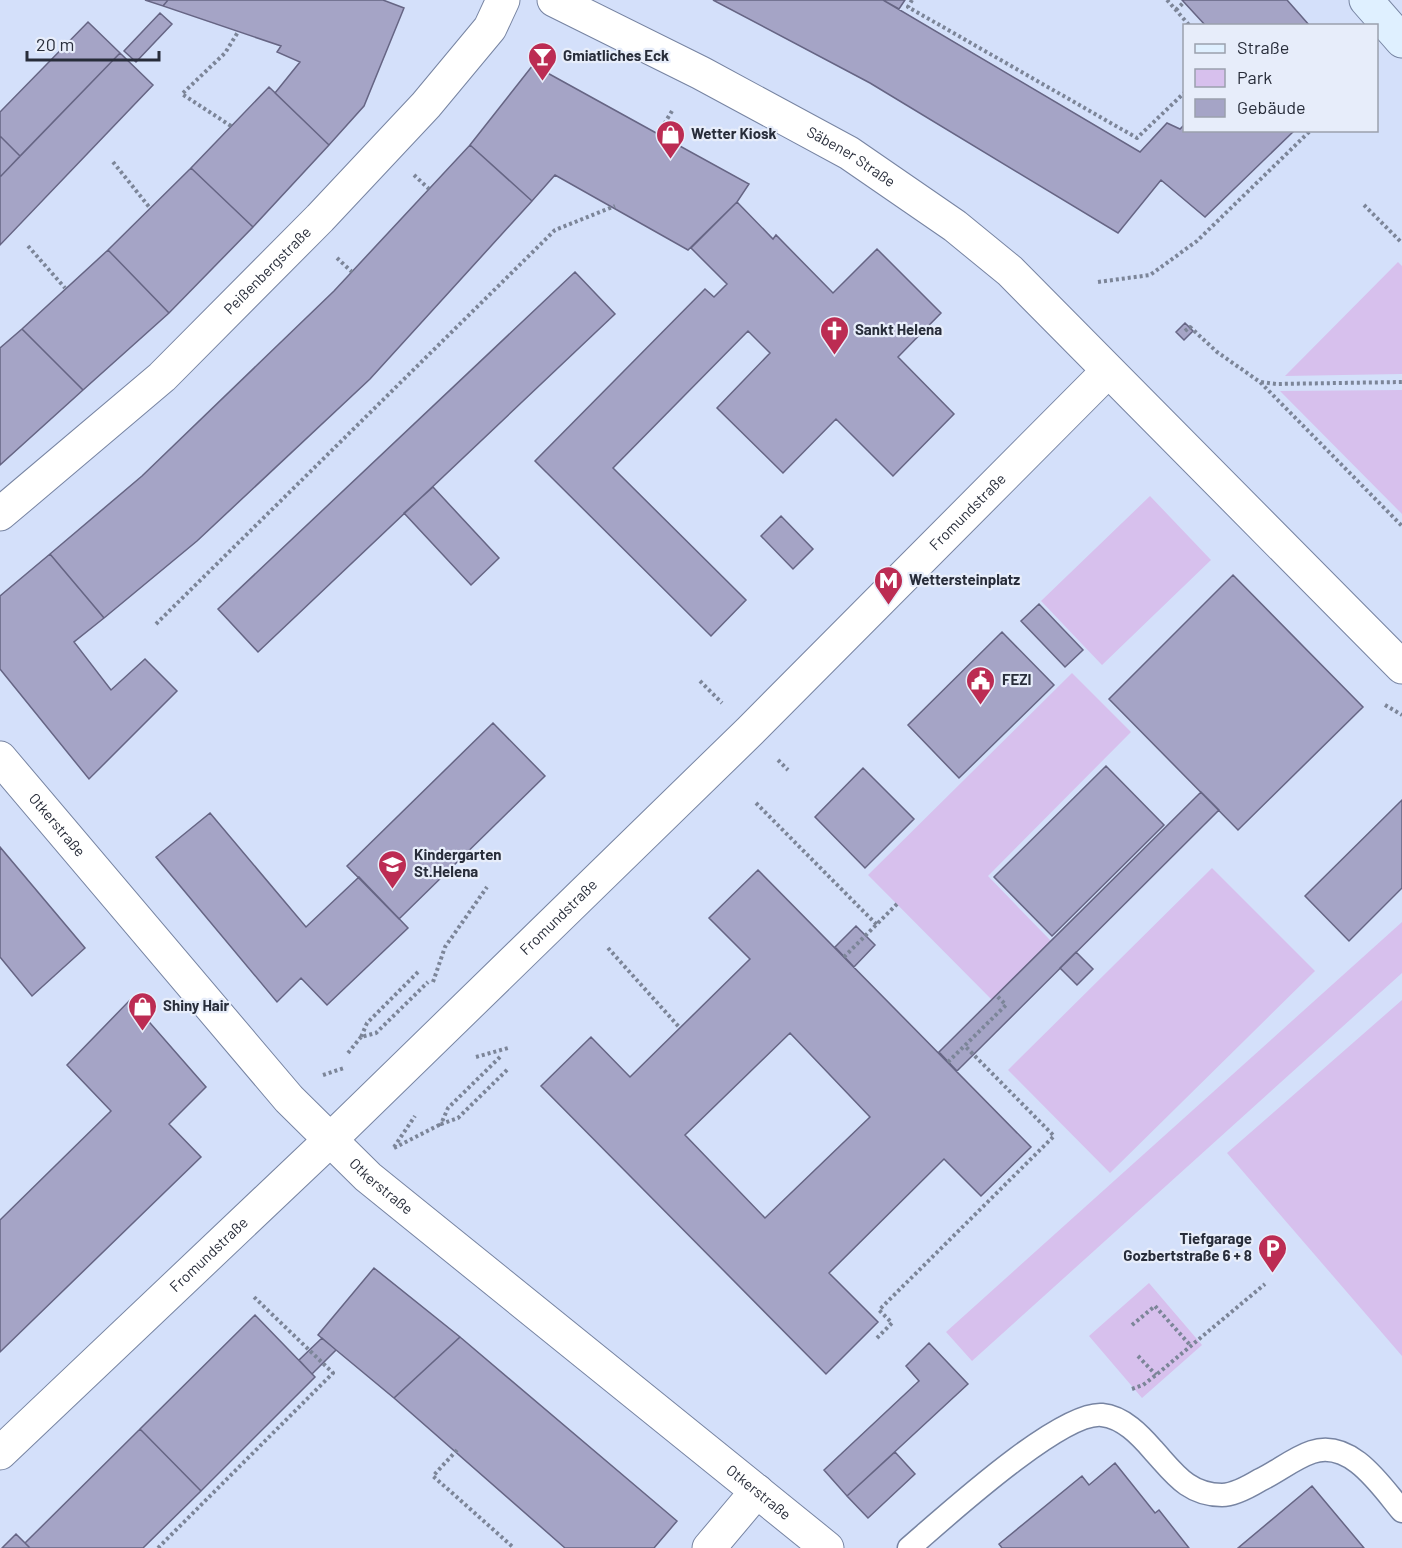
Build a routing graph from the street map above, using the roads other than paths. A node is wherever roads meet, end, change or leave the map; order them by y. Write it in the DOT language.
graph roads {
  1 [pos="503,0"];
  2 [pos="554,0"];
  3 [pos="1366,0"];
  4 [pos="1402,41"];
  5 [pos="1108,371"];
  6 [pos="0,514"];
  7 [pos="1402,667"];
  8 [pos="0,758"];
  9 [pos="329,1141"];
  10 [pos="0,1453"];
  11 [pos="757,1491"];
  12 [pos="1402,1510"];
  13 [pos="709,1548"];
  14 [pos="827,1548"];
  15 [pos="909,1548"];
  1 -- 6 [label="street, Peißenbergstraße"];
  2 -- 5 [label="street, Säbener Straße"];
  3 -- 4 [label="main road"];
  5 -- 7 [label="street"];
  5 -- 9 [label="street, Fromundstraße"];
  8 -- 9 [label="street, Otkerstraße"];
  9 -- 10 [label="street, Fromundstraße"];
  9 -- 11 [label="street, Otkerstraße"];
  11 -- 13 [label="street"];
  11 -- 14 [label="street, Otkerstraße"];
  12 -- 15 [label="lane"];
}
